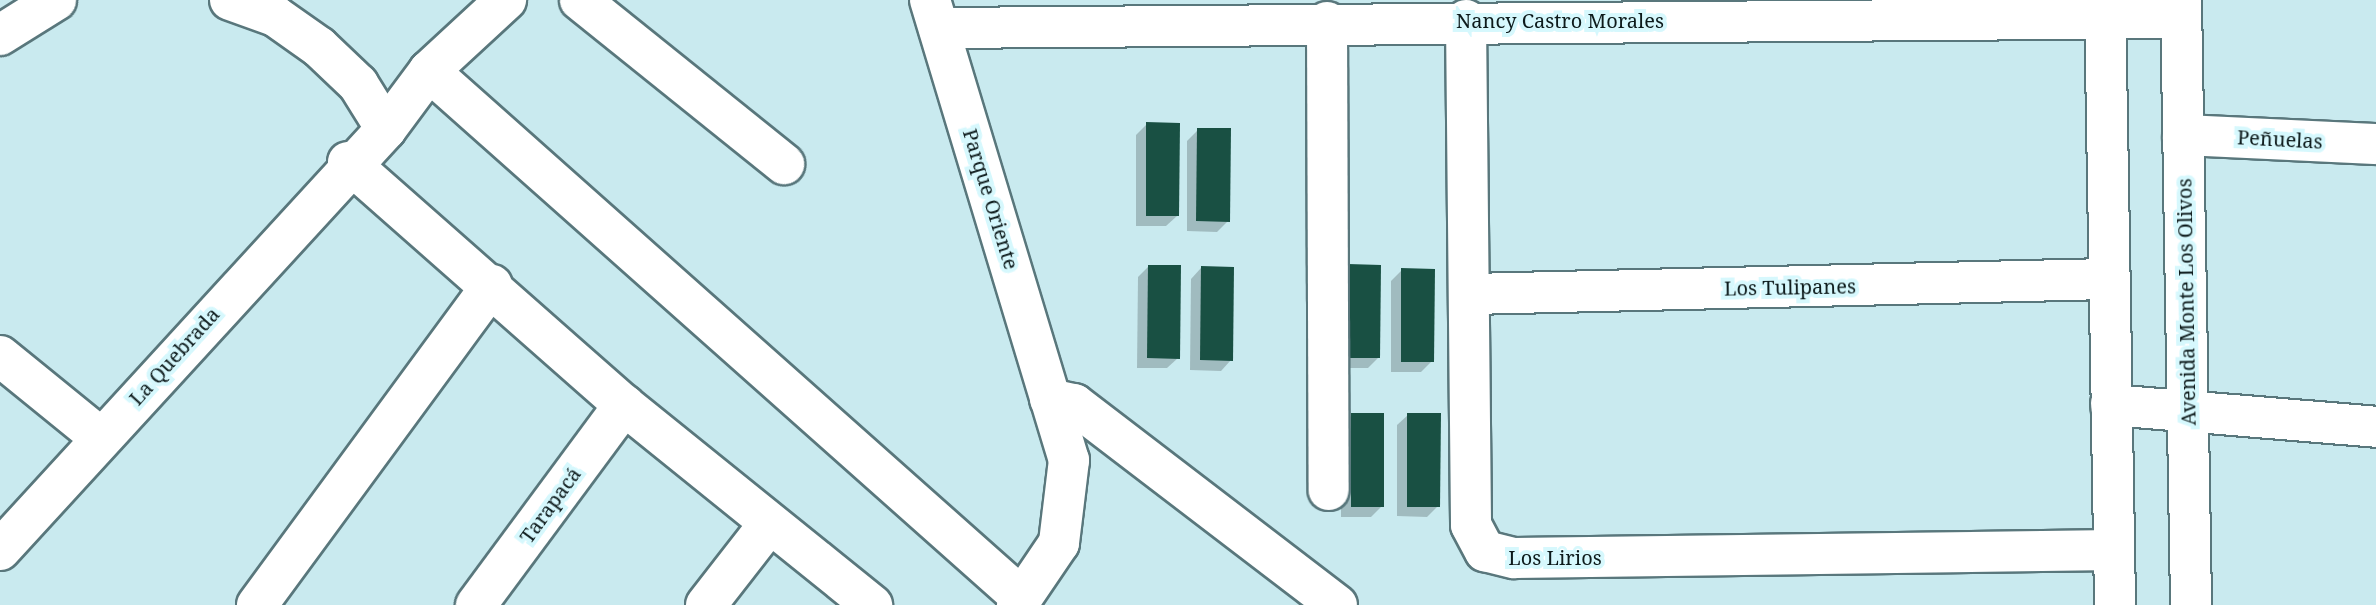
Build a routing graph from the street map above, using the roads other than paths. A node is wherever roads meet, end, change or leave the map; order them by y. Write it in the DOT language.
graph roads {
  1 [pos="230,0"];
  2 [pos="506,0"];
  3 [pos="580,0"];
  4 [pos="53,2"];
  5 [pos="0,7"];
  6 [pos="2105,9"];
  7 [pos="2181,9"];
  8 [pos="1538,10"];
  9 [pos="1797,10"];
  10 [pos="935,14"];
  11 [pos="1466,20"];
  12 [pos="1327,22"];
  13 [pos="0,35"];
  14 [pos="429,71"];
  15 [pos="386,129"];
  16 [pos="2183,135"];
  17 [pos="2376,144"];
  18 [pos="348,162"];
  19 [pos="784,164"];
  20 [pos="2109,279"];
  21 [pos="492,285"];
  22 [pos="1471,294"];
  23 [pos="0,356"];
  24 [pos="1050,399"];
  25 [pos="624,405"];
  26 [pos="2111,405"];
  27 [pos="2188,407"];
  28 [pos="2376,427"];
  29 [pos="101,438"];
  30 [pos="1329,490"];
  31 [pos="769,524"];
  32 [pos="0,550"];
  33 [pos="2114,550"];
  34 [pos="1020,601"];
  35 [pos="257,605"];
  36 [pos="476,605"];
  37 [pos="706,605"];
  38 [pos="872,605"];
  39 [pos="1337,605"];
  40 [pos="2115,605"];
  41 [pos="2191,605"];
  1 -- 15 [label="street"];
  2 -- 14 [label="street, La Quebrada"];
  3 -- 19 [label="street"];
  4 -- 5 [label="street"];
  4 -- 13 [label="street"];
  6 -- 7 [label="street, Nancy Castro Morales"];
  6 -- 9 [label="street, Nancy Castro Morales"];
  6 -- 20 [label="street"];
  7 -- 16 [label="street, Avenida Monte Los Olivos"];
  8 -- 9 [label="street, Nancy Castro Morales"];
  8 -- 11 [label="street, Nancy Castro Morales"];
  10 -- 12 [label="street, Nancy Castro Morales"];
  10 -- 24 [label="street, Parque Oriente"];
  11 -- 12 [label="street, Nancy Castro Morales"];
  11 -- 22 [label="street, Los Lirios"];
  12 -- 30 [label="street"];
  14 -- 15 [label="street, La Quebrada"];
  14 -- 34 [label="street"];
  15 -- 18 [label="street, La Quebrada"];
  16 -- 17 [label="street, Peñuelas"];
  16 -- 27 [label="street, Avenida Monte Los Olivos"];
  18 -- 21 [label="street"];
  18 -- 29 [label="street, La Quebrada"];
  20 -- 22 [label="street, Los Tulipanes"];
  20 -- 26 [label="street"];
  21 -- 25 [label="street"];
  21 -- 35 [label="street"];
  22 -- 33 [label="street, Los Lirios"];
  23 -- 29 [label="street"];
  24 -- 34 [label="street, Parque Oriente"];
  24 -- 39 [label="street"];
  25 -- 31 [label="street"];
  25 -- 36 [label="street, Tarapacá"];
  26 -- 27 [label="street"];
  26 -- 33 [label="street"];
  27 -- 28 [label="street"];
  27 -- 41 [label="street, Avenida Monte Los Olivos"];
  29 -- 32 [label="street, La Quebrada"];
  31 -- 37 [label="street"];
  31 -- 38 [label="street"];
  33 -- 40 [label="street"];
}
